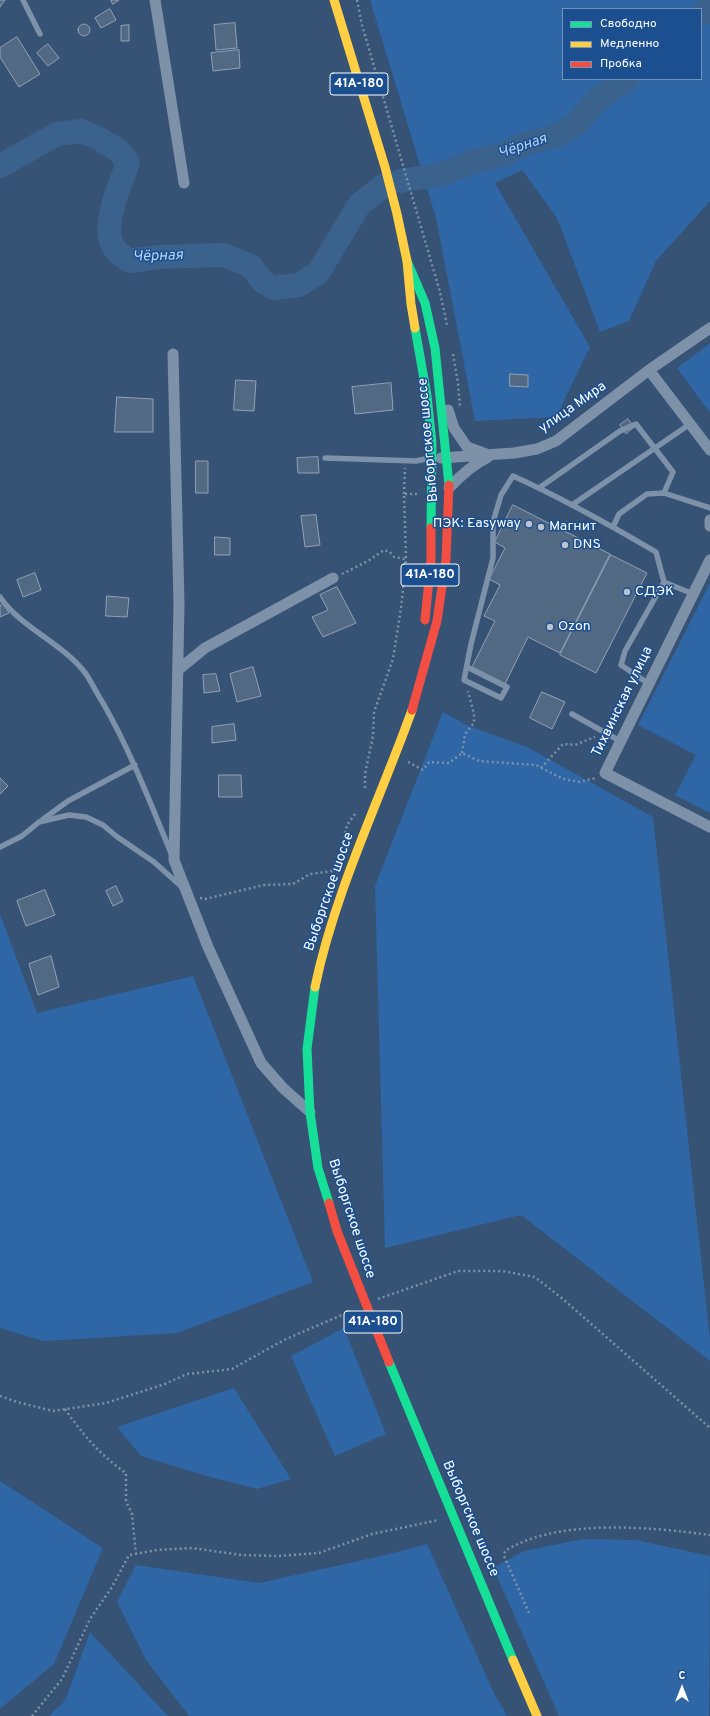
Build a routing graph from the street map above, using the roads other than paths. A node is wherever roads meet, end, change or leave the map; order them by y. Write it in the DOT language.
graph roads {
  1 [pos="23,0"];
  2 [pos="155,0"];
  3 [pos="334,0"];
  4 [pos="40,34"];
  5 [pos="184,183"];
  6 [pos="407,261"];
  7 [pos="710,328"];
  8 [pos="173,354"];
  9 [pos="649,370"];
  10 [pos="440,387"];
  11 [pos="690,424"];
  12 [pos="654,448"];
  13 [pos="710,450"];
  14 [pos="490,455"];
  15 [pos="448,457"];
  16 [pos="325,458"];
  17 [pos="432,458"];
  18 [pos="449,488"];
  19 [pos="539,488"];
  20 [pos="664,493"];
  21 [pos="572,505"];
  22 [pos="710,508"];
  23 [pos="710,520"];
  24 [pos="710,526"];
  25 [pos="613,527"];
  26 [pos="710,560"];
  27 [pos="333,578"];
  28 [pos="664,582"];
  29 [pos="693,594"];
  30 [pos="0,597"];
  31 [pos="467,668"];
  32 [pos="178,670"];
  33 [pos="649,684"];
  34 [pos="418,691"];
  35 [pos="572,714"];
  36 [pos="620,741"];
  37 [pos="135,765"];
  38 [pos="39,822"];
  39 [pos="710,828"];
  40 [pos="0,847"];
  41 [pos="174,860"];
  42 [pos="186,890"];
  43 [pos="310,1112"];
  44 [pos="537,1716"];
  1 -- 4 [label="lane"];
  2 -- 5 [label="street"];
  3 -- 6 [label="main road, Выборгское шоссе / 41А-180"];
  6 -- 10 [label="main road, Выборгское шоссе / 41А-180"];
  6 -- 17 [label="main road, Выборгское шоссе / 41А-180"];
  7 -- 9 [label="street, улица Мира"];
  8 -- 32 [label="street"];
  9 -- 11 [label="street"];
  9 -- 14 [label="street, улица Мира"];
  10 -- 14 [label="street"];
  10 -- 15 [label="main road, Выборгское шоссе / 41А-180"];
  11 -- 12 [label="lane"];
  11 -- 13 [label="street"];
  12 -- 19 [label="lane"];
  12 -- 20 [label="lane"];
  12 -- 21 [label="lane"];
  14 -- 15 [label="street, улица Мира"];
  14 -- 18 [label="street"];
  15 -- 17 [label="street, улица Мира"];
  15 -- 18 [label="main road, Выборгское шоссе / 41А-180"];
  16 -- 17 [label="lane"];
  17 -- 34 [label="main road, Выборгское шоссе / 41А-180"];
  18 -- 34 [label="main road, Выборгское шоссе / 41А-180"];
  19 -- 21 [label="lane"];
  19 -- 31 [label="lane"];
  20 -- 22 [label="lane"];
  20 -- 25 [label="lane"];
  21 -- 25 [label="lane"];
  23 -- 24 [label="street"];
  25 -- 28 [label="lane"];
  26 -- 29 [label="street, Тихвинская улица"];
  27 -- 32 [label="street"];
  28 -- 29 [label="lane"];
  28 -- 33 [label="lane"];
  29 -- 33 [label="street, Тихвинская улица"];
  30 -- 37 [label="lane"];
  31 -- 31 [label="lane"];
  32 -- 41 [label="street"];
  33 -- 36 [label="street, Тихвинская улица"];
  34 -- 43 [label="main road, Выборгское шоссе / 41А-180"];
  35 -- 36 [label="lane"];
  36 -- 39 [label="street, Тихвинская улица"];
  37 -- 38 [label="lane"];
  37 -- 41 [label="lane"];
  38 -- 40 [label="lane"];
  38 -- 42 [label="lane"];
  41 -- 42 [label="street"];
  42 -- 43 [label="street"];
  43 -- 44 [label="main road, Выборгское шоссе / 41А-180"];
}
